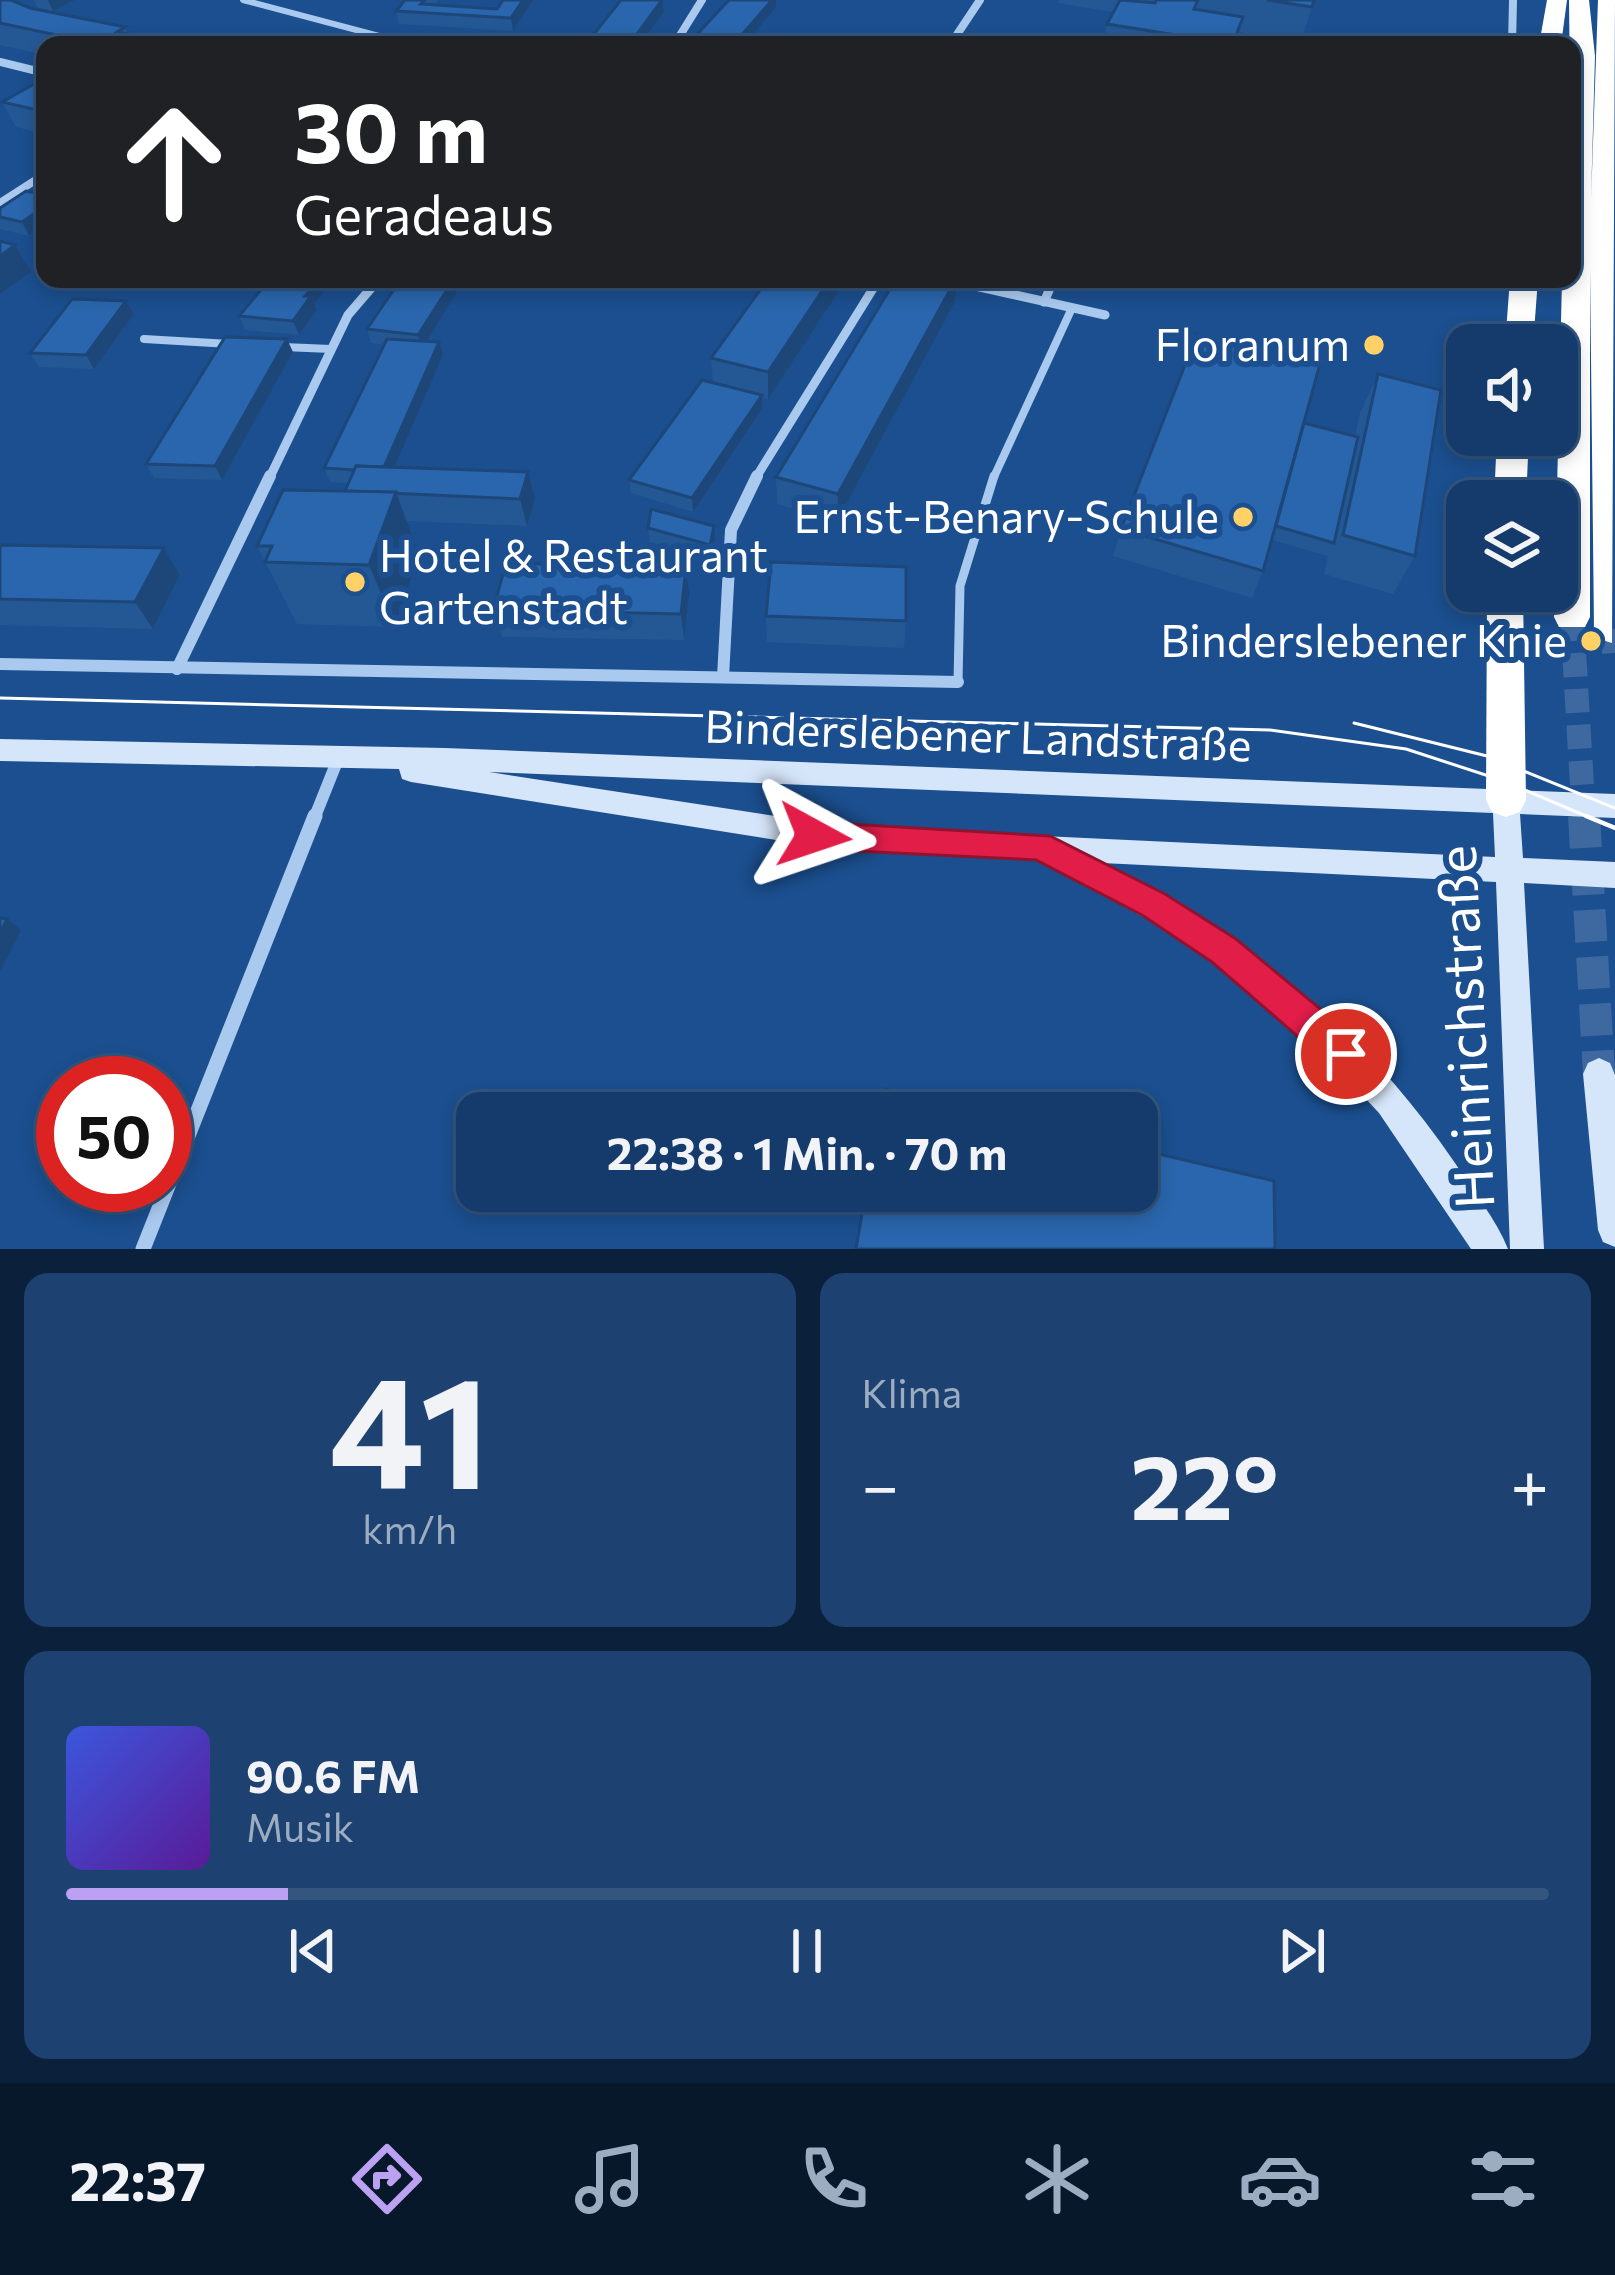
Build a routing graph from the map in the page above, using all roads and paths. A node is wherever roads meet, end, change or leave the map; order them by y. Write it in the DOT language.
graph roads {
  1 [pos="243,0"];
  2 [pos="702,0"];
  3 [pos="980,0"];
  4 [pos="1513,0"];
  5 [pos="1557,0"];
  6 [pos="1579,0"];
  7 [pos="1608,0"];
  8 [pos="370,36"];
  9 [pos="680,36"];
  10 [pos="956,36"];
  11 [pos="1512,36"];
  12 [pos="1551,36"];
  13 [pos="0,62"];
  14 [pos="36,71"];
  15 [pos="1581,138"];
  16 [pos="36,179"];
  17 [pos="0,203"];
  18 [pos="371,288"];
  19 [pos="873,288"];
  20 [pos="983,288"];
  21 [pos="1050,288"];
  22 [pos="1523,288"];
  23 [pos="1576,288"];
  24 [pos="1044,302"];
  25 [pos="1072,308"];
  26 [pos="1105,315"];
  27 [pos="1521,324"];
  28 [pos="144,339"];
  29 [pos="238,344"];
  30 [pos="261,345"];
  31 [pos="331,349"];
  32 [pos="1504,612"];
  33 [pos="1572,617"];
  34 [pos="1612,629"];
  35 [pos="0,664"];
  36 [pos="177,668"];
  37 [pos="723,677"];
  38 [pos="958,682"];
  39 [pos="0,750"];
  40 [pos="338,759"];
  41 [pos="1506,800"];
  42 [pos="1615,806"];
  43 [pos="1039,846"];
  44 [pos="1509,868"];
  45 [pos="1615,875"];
  46 [pos="1599,1074"];
  47 [pos="1615,1230"];
  48 [pos="143,1249"];
  49 [pos="1491,1249"];
  50 [pos="1527,1249"];
  1 -- 8 [label="lane"];
  2 -- 9 [label="street"];
  3 -- 10 [label="street"];
  4 -- 11 [label="street"];
  5 -- 12 [label="highway"];
  6 -- 15 [label="highway"];
  7 -- 34 [label="highway"];
  13 -- 14 [label="street"];
  16 -- 17 [label="street"];
  18 -- 31 [label="street"];
  19 -- 37 [label="street"];
  20 -- 24 [label="street"];
  21 -- 24 [label="street"];
  22 -- 27 [label="highway"];
  23 -- 33 [label="highway"];
  24 -- 25 [label="street"];
  25 -- 26 [label="street"];
  25 -- 38 [label="lane"];
  28 -- 29 [label="lane"];
  30 -- 31 [label="lane"];
  31 -- 36 [label="street"];
  32 -- 41 [label="highway"];
  35 -- 36 [label="street, Binderslebener Landstraße"];
  36 -- 37 [label="street, Binderslebener Landstraße"];
  37 -- 38 [label="street, Binderslebener Landstraße"];
  39 -- 40 [label="main road, Binderslebener Landstraße"];
  40 -- 41 [label="main road, Binderslebener Landstraße"];
  40 -- 43 [label="main road, Binderslebener Landstraße"];
  40 -- 48 [label="street"];
  41 -- 42 [label="main road, Binderslebener Landstraße"];
  41 -- 44 [label="main road, Heinrichstraße"];
  43 -- 44 [label="main road, Binderslebener Landstraße"];
  43 -- 49 [label="main road"];
  44 -- 45 [label="main road, Binderslebener Landstraße"];
  44 -- 50 [label="main road, Heinrichstraße"];
  46 -- 47 [label="main road"];
}
